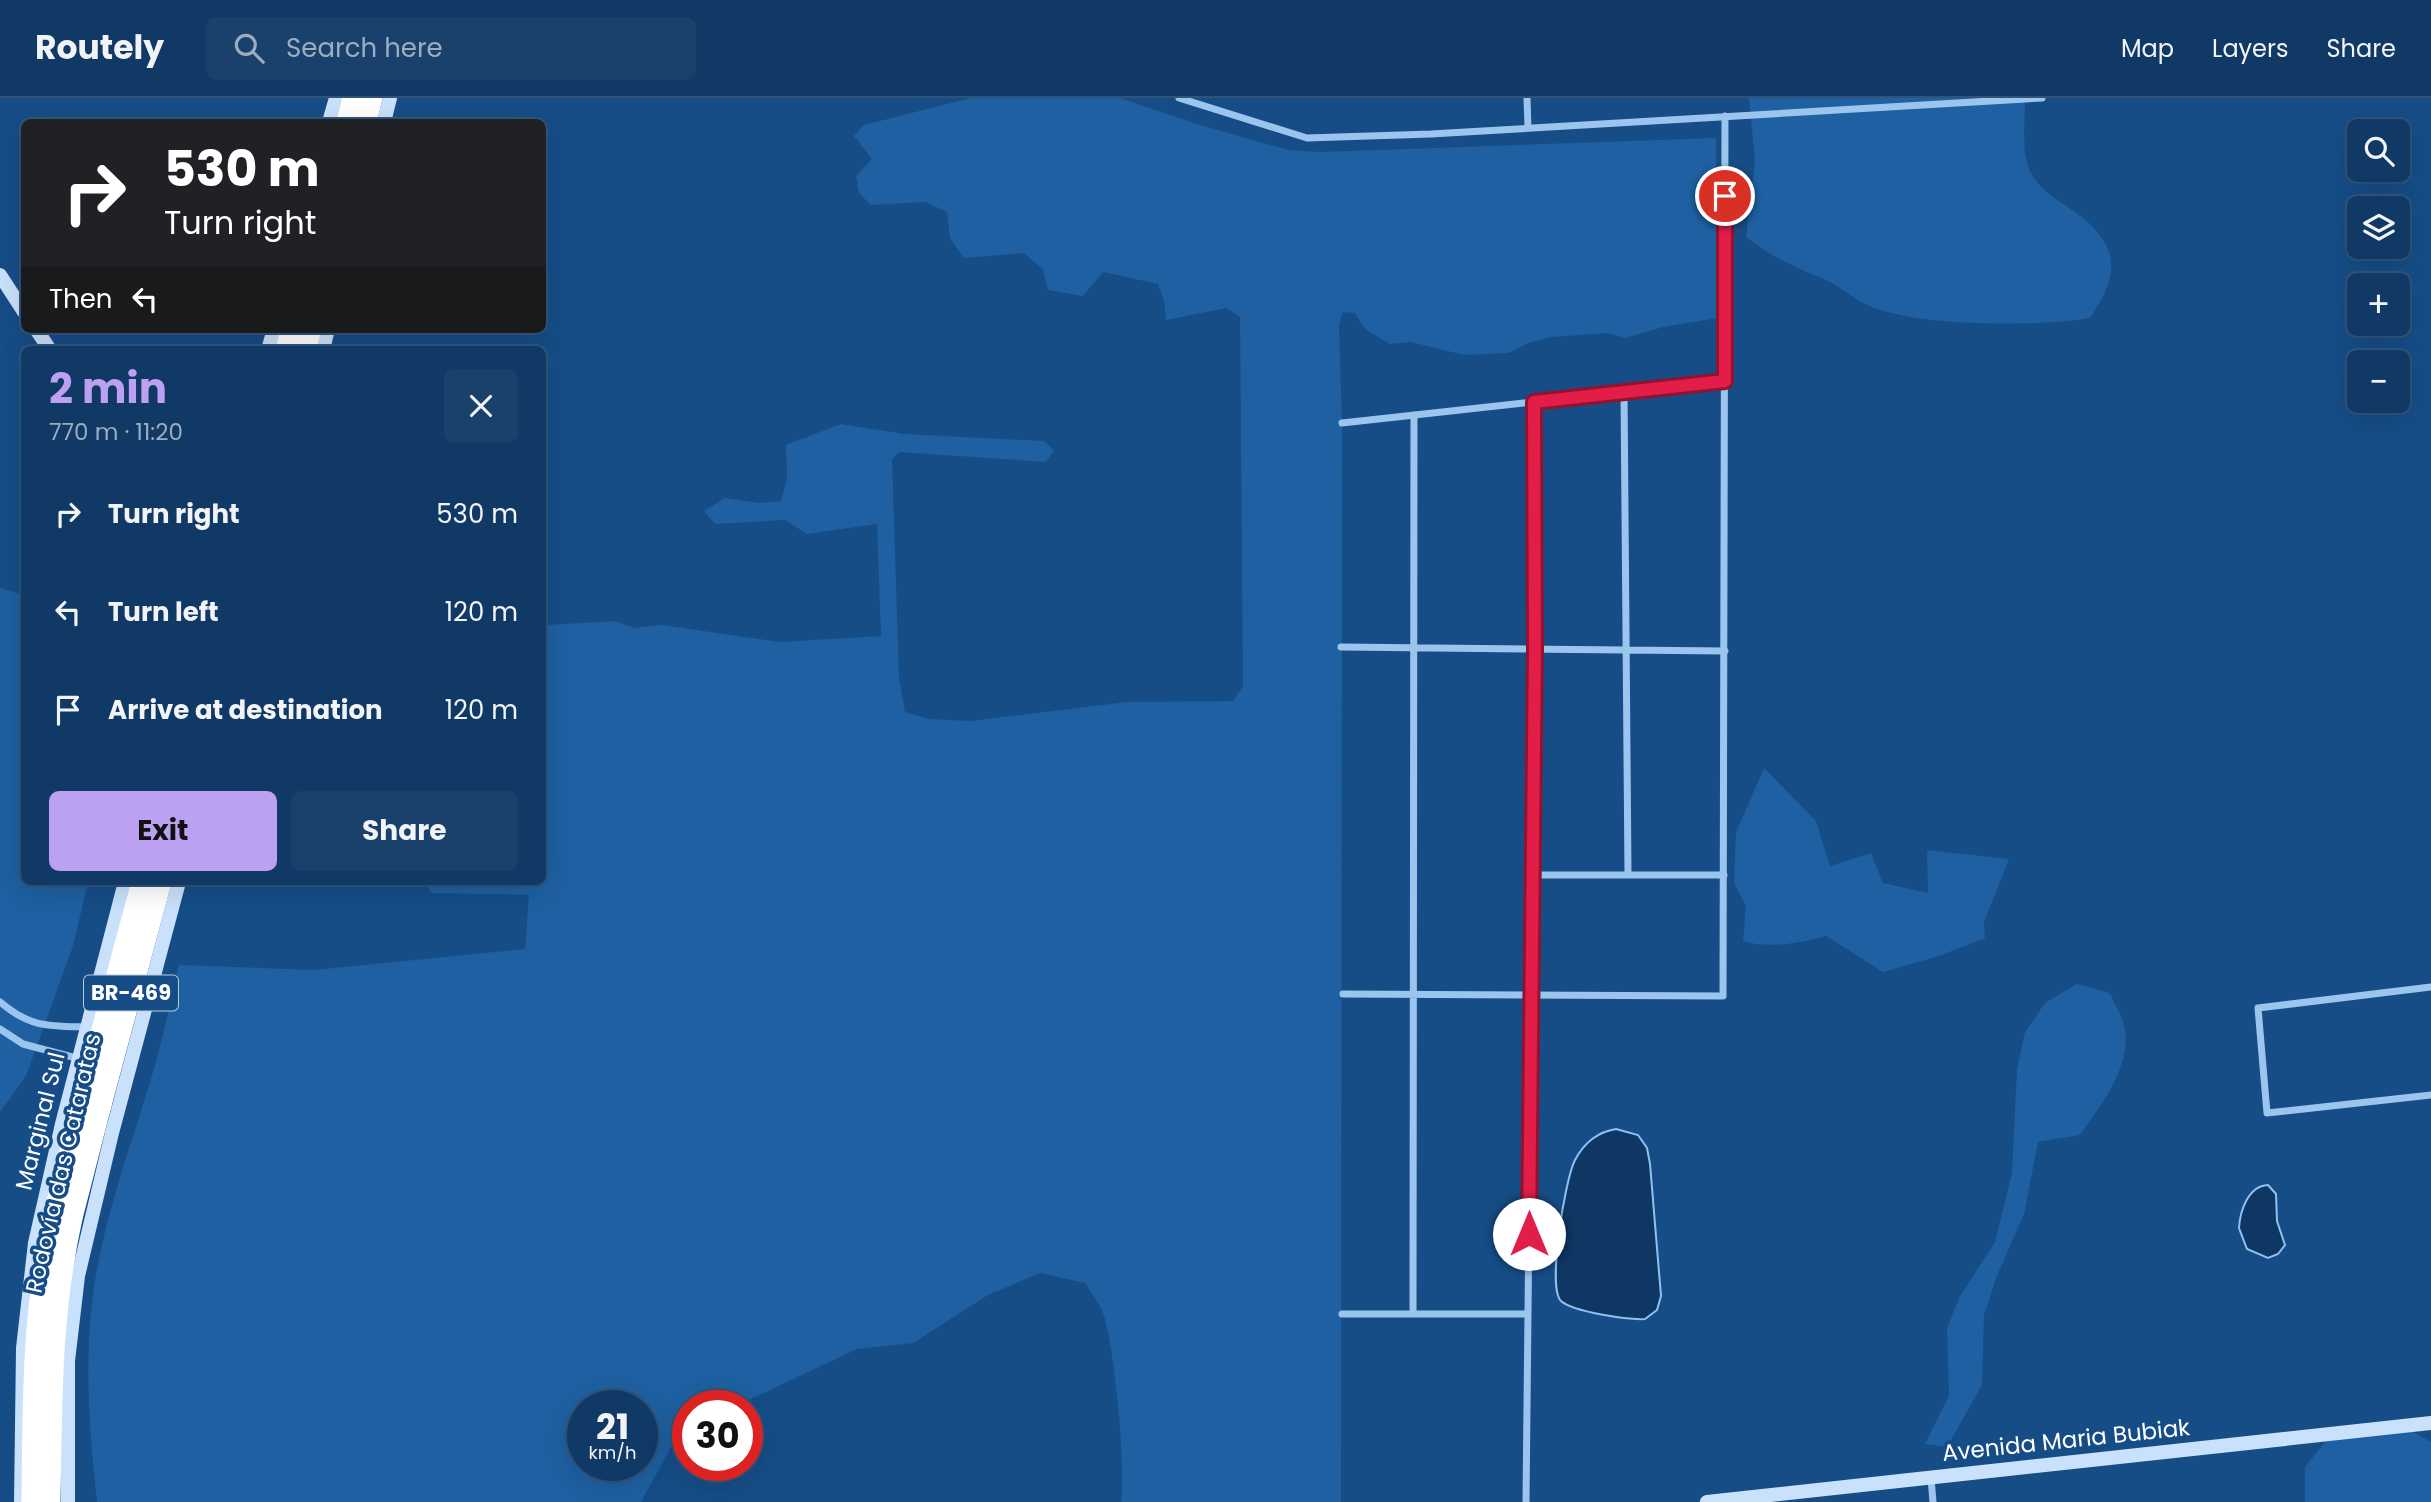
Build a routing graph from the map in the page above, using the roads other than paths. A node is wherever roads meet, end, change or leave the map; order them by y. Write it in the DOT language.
graph roads {
  1 [pos="336,98"];
  2 [pos="353,98"];
  3 [pos="373,98"];
  4 [pos="390,98"];
  5 [pos="1179,98"];
  6 [pos="1527,98"];
  7 [pos="2042,98"];
  8 [pos="1725,117"];
  9 [pos="331,119"];
  10 [pos="347,119"];
  11 [pos="367,119"];
  12 [pos="385,119"];
  13 [pos="1528,128"];
  14 [pos="0,275"];
  15 [pos="21,307"];
  16 [pos="1725,381"];
  17 [pos="1624,392"];
  18 [pos="1534,402"];
  19 [pos="1414,415"];
  20 [pos="1342,423"];
  21 [pos="1341,647"];
  22 [pos="1414,648"];
  23 [pos="1535,649"];
  24 [pos="1626,650"];
  25 [pos="1725,651"];
  26 [pos="1533,874"];
  27 [pos="1628,875"];
  28 [pos="1724,875"];
  29 [pos="124,885"];
  30 [pos="141,885"];
  31 [pos="160,885"];
  32 [pos="178,885"];
  33 [pos="2431,986"];
  34 [pos="1343,994"];
  35 [pos="1413,995"];
  36 [pos="1532,995"];
  37 [pos="0,1002"];
  38 [pos="88,1027"];
  39 [pos="0,1029"];
  40 [pos="80,1059"];
  41 [pos="2431,1095"];
  42 [pos="92,1103"];
  43 [pos="63,1119"];
  44 [pos="112,1133"];
  45 [pos="46,1189"];
  46 [pos="94,1202"];
  47 [pos="63,1216"];
  48 [pos="1342,1314"];
  49 [pos="1413,1314"];
  50 [pos="1528,1314"];
  51 [pos="2431,1423"];
  52 [pos="1931,1478"];
  53 [pos="21,1502"];
  54 [pos="32,1502"];
  55 [pos="50,1502"];
  56 [pos="68,1502"];
  57 [pos="1526,1502"];
  58 [pos="1707,1502"];
  59 [pos="1933,1502"];
  1 -- 9 [label="street"];
  2 -- 10 [label="highway"];
  3 -- 11 [label="highway"];
  4 -- 12 [label="street"];
  5 -- 13 [label="street"];
  6 -- 13 [label="street"];
  7 -- 8 [label="street"];
  8 -- 13 [label="street"];
  8 -- 16 [label="street"];
  14 -- 15 [label="street"];
  16 -- 17 [label="street"];
  16 -- 25 [label="street"];
  17 -- 18 [label="street"];
  17 -- 24 [label="street"];
  18 -- 19 [label="street"];
  18 -- 23 [label="street"];
  19 -- 20 [label="street"];
  19 -- 22 [label="street"];
  21 -- 22 [label="street"];
  22 -- 23 [label="street"];
  22 -- 35 [label="street"];
  23 -- 24 [label="street"];
  23 -- 26 [label="street"];
  24 -- 25 [label="street"];
  24 -- 27 [label="street"];
  25 -- 28 [label="street"];
  26 -- 27 [label="street"];
  26 -- 36 [label="street"];
  27 -- 28 [label="street"];
  28 -- 36 [label="street"];
  29 -- 38 [label="street, Marginal Sul / BR-469"];
  30 -- 42 [label="highway, Rodovía das Cataratas / BR-469"];
  31 -- 42 [label="highway, Rodovía das Cataratas / BR-469"];
  32 -- 44 [label="street"];
  33 -- 41 [label="street"];
  34 -- 35 [label="street"];
  35 -- 36 [label="street"];
  35 -- 49 [label="street"];
  36 -- 50 [label="street"];
  37 -- 38 [label="street"];
  38 -- 40 [label="street, Marginal Sul / BR-469"];
  39 -- 40 [label="street"];
  40 -- 43 [label="street, Marginal Sul / BR-469"];
  42 -- 47 [label="highway, Rodovía das Cataratas / BR-469, bridge"];
  43 -- 44 [label="street"];
  43 -- 45 [label="street, Marginal Sul / BR-469"];
  44 -- 46 [label="street"];
  45 -- 46 [label="street"];
  45 -- 53 [label="street, Marginal Sul / BR-469"];
  46 -- 56 [label="street"];
  47 -- 54 [label="highway, Rodovía das Cataratas / BR-469"];
  47 -- 55 [label="highway, Rodovía das Cataratas / BR-469"];
  48 -- 49 [label="street"];
  49 -- 50 [label="street"];
  50 -- 57 [label="street"];
  51 -- 52 [label="street, Avenida Maria Bubiak"];
  52 -- 58 [label="street, Avenida Maria Bubiak"];
  52 -- 59 [label="street"];
}
